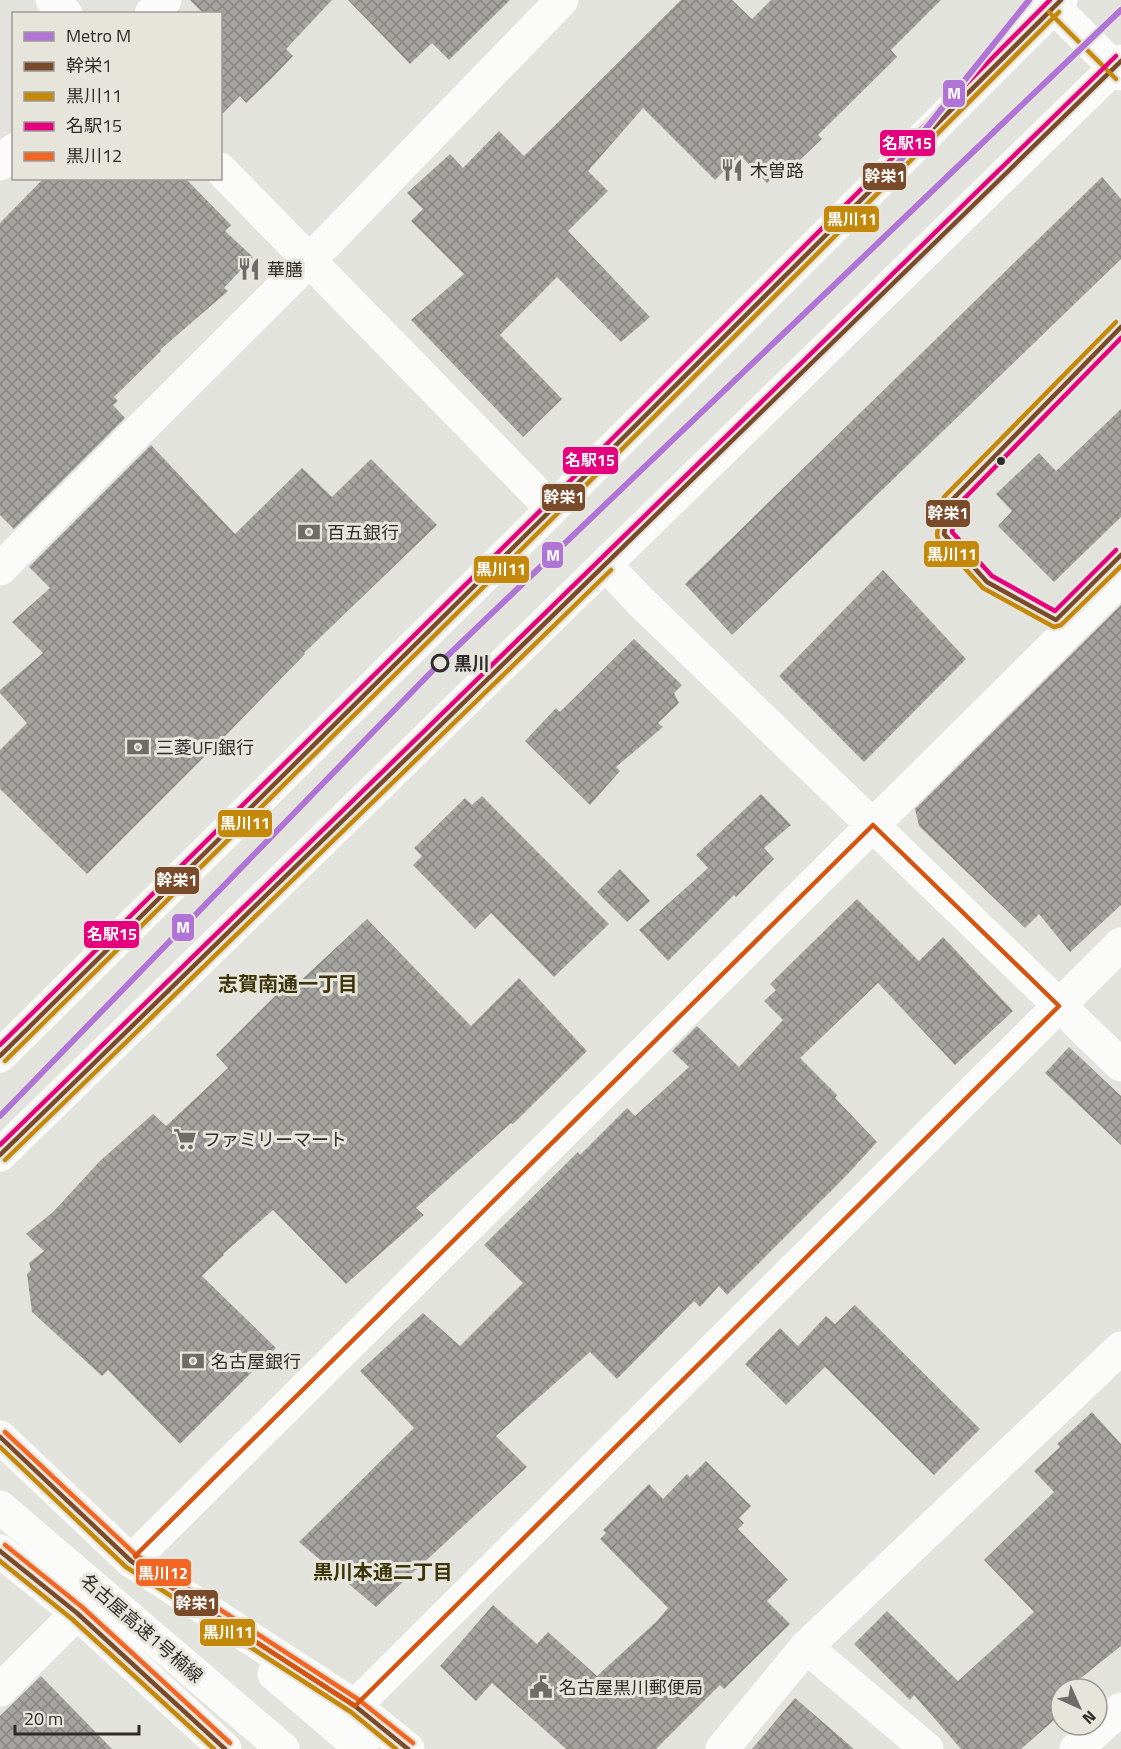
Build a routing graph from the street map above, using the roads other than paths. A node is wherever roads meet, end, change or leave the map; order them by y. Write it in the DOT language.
graph roads {
  1 [pos="52,0"];
  2 [pos="165,0"];
  3 [pos="562,0"];
  4 [pos="1054,2"];
  5 [pos="64,12"];
  6 [pos="153,12"];
  7 [pos="1119,67"];
  8 [pos="12,152"];
  9 [pos="0,164"];
  10 [pos="222,171"];
  11 [pos="310,261"];
  12 [pos="552,509"];
  13 [pos="606,565"];
  14 [pos="0,569"];
  15 [pos="1121,579"];
  16 [pos="873,825"];
  17 [pos="1121,944"];
  18 [pos="1059,1006"];
  19 [pos="0,1056"];
  20 [pos="1121,1065"];
  21 [pos="0,1155"];
  22 [pos="1121,1348"];
  23 [pos="0,1437"];
  24 [pos="0,1442"];
  25 [pos="0,1507"];
  26 [pos="0,1551"];
  27 [pos="131,1561"];
  28 [pos="77,1613"];
  29 [pos="807,1647"];
  30 [pos="0,1690"];
  31 [pos="355,1706"];
  32 [pos="1121,1709"];
  33 [pos="225,1749"];
  34 [pos="283,1749"];
  35 [pos="362,1749"];
  36 [pos="408,1749"];
  37 [pos="722,1749"];
  38 [pos="927,1749"];
  39 [pos="1076,1749"];
  1 -- 5 [label="main road"];
  2 -- 6 [label="main road"];
  3 -- 11 [label="main road"];
  4 -- 7 [label="main road"];
  4 -- 12 [label="main road"];
  7 -- 13 [label="main road"];
  8 -- 9 [label="main road"];
  10 -- 11 [label="main road"];
  11 -- 12 [label="main road"];
  11 -- 14 [label="main road"];
  12 -- 19 [label="main road"];
  13 -- 16 [label="main road"];
  13 -- 21 [label="main road"];
  15 -- 16 [label="main road"];
  16 -- 18 [label="main road"];
  16 -- 27 [label="main road"];
  17 -- 18 [label="main road"];
  18 -- 20 [label="main road"];
  18 -- 31 [label="main road"];
  22 -- 29 [label="main road"];
  23 -- 27 [label="main road"];
  24 -- 35 [label="main road"];
  25 -- 34 [label="main road, 名古屋高速1号楠線"];
  26 -- 28 [label="main road"];
  27 -- 31 [label="main road"];
  28 -- 30 [label="main road"];
  28 -- 33 [label="main road"];
  29 -- 37 [label="main road"];
  29 -- 38 [label="main road"];
  31 -- 36 [label="main road"];
  32 -- 39 [label="main road"];
}
